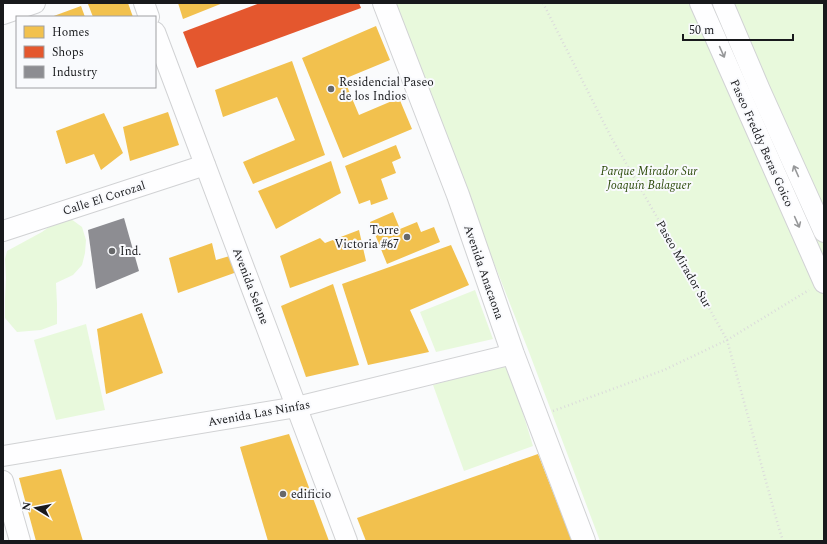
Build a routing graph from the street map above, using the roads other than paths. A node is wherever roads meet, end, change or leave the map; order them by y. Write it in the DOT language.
graph roads {
  1 [pos="144,3"];
  2 [pos="384,3"];
  3 [pos="700,3"];
  4 [pos="723,3"];
  5 [pos="26,5"];
  6 [pos="3,14"];
  7 [pos="149,16"];
  8 [pos="156,35"];
  9 [pos="205,165"];
  10 [pos="3,230"];
  11 [pos="824,232"];
  12 [pos="817,286"];
  13 [pos="513,354"];
  14 [pos="297,407"];
  15 [pos="3,456"];
  16 [pos="3,481"];
  17 [pos="20,541"];
  18 [pos="347,541"];
  19 [pos="584,541"];
  1 -- 7 [label="street"];
  2 -- 13 [label="main road, Avenida Anacaona"];
  3 -- 12 [label="street, Paseo Freddy Beras Goico, one-way"];
  11 -- 4 [label="street, Paseo Freddy Beras Goico, one-way"];
  5 -- 6 [label="street"];
  8 -- 9 [label="street, Avenida Selene"];
  9 -- 10 [label="street, Calle El Corozal"];
  9 -- 14 [label="street, Avenida Selene"];
  13 -- 14 [label="street, Avenida Las Ninfas"];
  13 -- 19 [label="main road, Avenida Anacaona"];
  14 -- 15 [label="street, Avenida Las Ninfas"];
  14 -- 18 [label="street, Avenida Selene"];
  16 -- 17 [label="street"];
}
